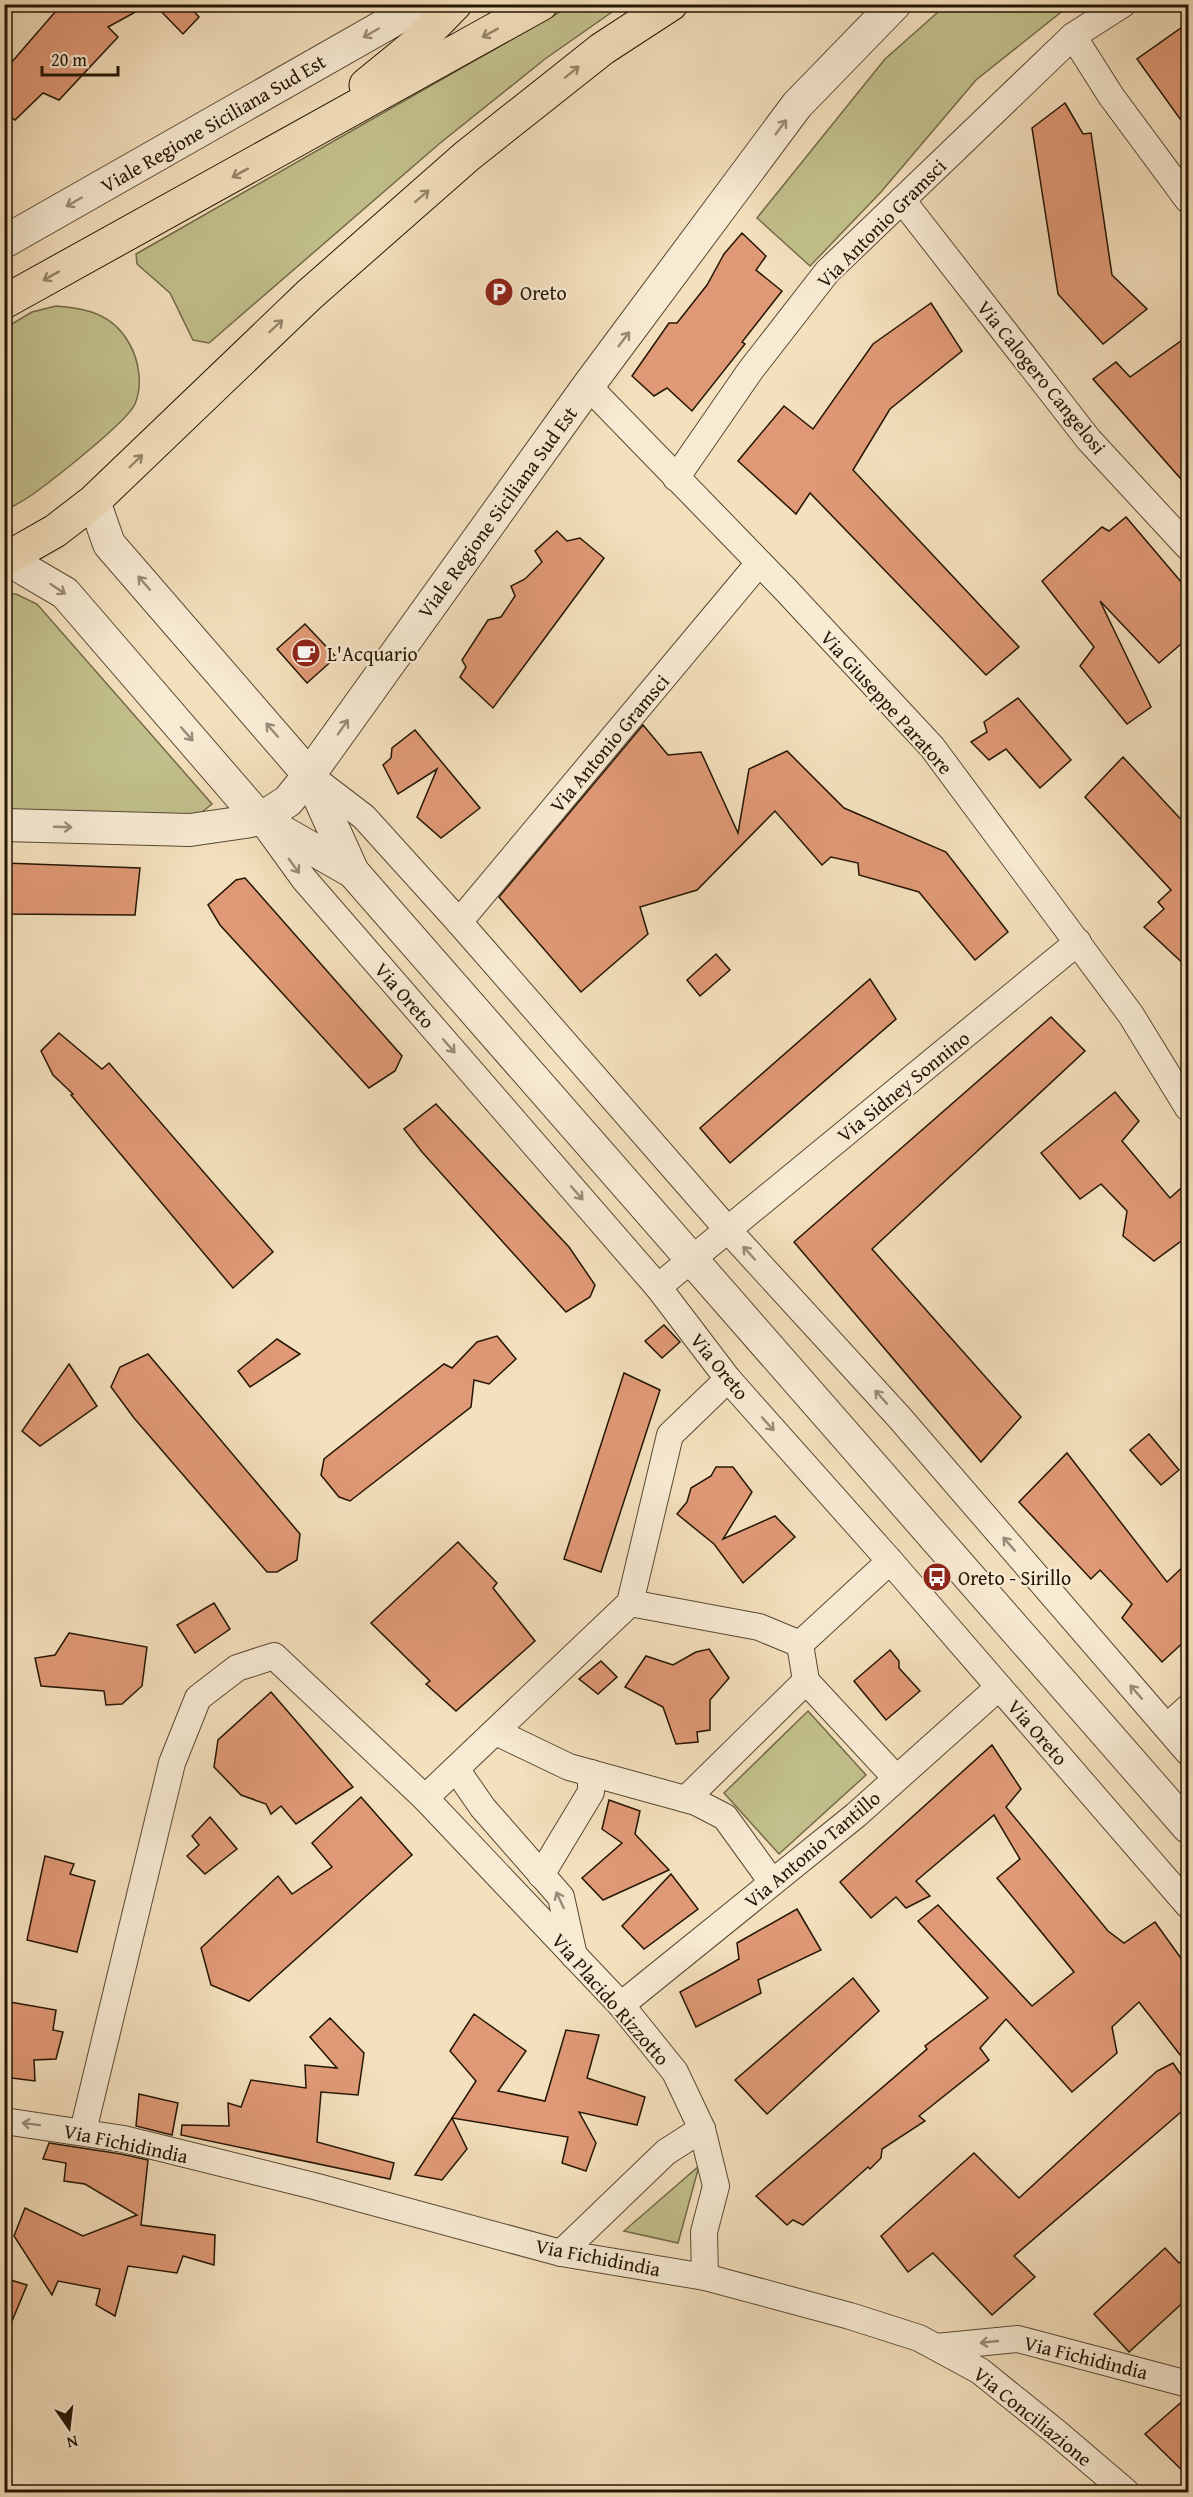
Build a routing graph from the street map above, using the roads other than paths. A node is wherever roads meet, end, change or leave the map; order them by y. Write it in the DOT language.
graph roads {
  1 [pos="422,4"];
  2 [pos="454,4"];
  3 [pos="541,4"];
  4 [pos="670,4"];
  5 [pos="895,4"];
  6 [pos="1123,4"];
  7 [pos="1073,36"];
  8 [pos="292,145"];
  9 [pos="902,200"];
  10 [pos="1188,200"];
  11 [pos="4,242"];
  12 [pos="4,302"];
  13 [pos="588,386"];
  14 [pos="676,478"];
  15 [pos="94,501"];
  16 [pos="1188,547"];
  17 [pos="6,560"];
  18 [pos="759,563"];
  19 [pos="309,775"];
  20 [pos="260,819"];
  21 [pos="4,825"];
  22 [pos="353,872"];
  23 [pos="459,922"];
  24 [pos="1078,942"];
  25 [pos="1188,1108"];
  26 [pos="728,1230"];
  27 [pos="692,1259"];
  28 [pos="658,1287"];
  29 [pos="728,1379"];
  30 [pos="890,1561"];
  31 [pos="630,1603"];
  32 [pos="801,1644"];
  33 [pos="806,1681"];
  34 [pos="999,1687"];
  35 [pos="1188,1707"];
  36 [pos="1167,1727"];
  37 [pos="496,1732"];
  38 [pos="1188,1752"];
  39 [pos="456,1769"];
  40 [pos="591,1773"];
  41 [pos="896,1778"];
  42 [pos="425,1798"];
  43 [pos="686,1799"];
  44 [pos="1188,1827"];
  45 [pos="541,1875"];
  46 [pos="772,1882"];
  47 [pos="1188,1905"];
  48 [pos="574,1956"];
  49 [pos="621,2005"];
  50 [pos="4,2121"];
  51 [pos="702,2129"];
  52 [pos="83,2131"];
  53 [pos="561,2253"];
  54 [pos="705,2277"];
  55 [pos="936,2347"];
  56 [pos="1188,2384"];
  57 [pos="1126,2493"];
  1 -- 11 [label="street, Viale Regione Siciliana Sud Est, one-way"];
  2 -- 8 [label="main road"];
  3 -- 8 [label="main road, one-way"];
  15 -- 4 [label="main road, one-way"];
  13 -- 5 [label="street, Viale Regione Siciliana Sud Est, one-way"];
  6 -- 7 [label="street, Via Antonio Gramsci"];
  7 -- 9 [label="street, Via Antonio Gramsci"];
  7 -- 10 [label="street"];
  8 -- 12 [label="main road, one-way"];
  9 -- 14 [label="street, Via Antonio Gramsci"];
  9 -- 16 [label="street, Via Calogero Cangelosi"];
  13 -- 14 [label="street, Via Giuseppe Paratore"];
  19 -- 13 [label="street, Viale Regione Siciliana Sud Est, one-way"];
  14 -- 18 [label="street, Via Giuseppe Paratore"];
  15 -- 17 [label="main road"];
  19 -- 15 [label="street, one-way"];
  17 -- 20 [label="street, one-way"];
  18 -- 23 [label="street, Via Antonio Gramsci"];
  18 -- 24 [label="street, Via Giuseppe Paratore"];
  19 -- 20 [label="street, Viale Regione Siciliana Sud Est"];
  19 -- 22 [label="street"];
  19 -- 23 [label="street"];
  21 -- 20 [label="street, Viale Regione Siciliana Sud Est, one-way"];
  20 -- 22 [label="street"];
  20 -- 28 [label="street, Via Oreto, one-way"];
  22 -- 27 [label="street"];
  23 -- 26 [label="street"];
  24 -- 25 [label="street, Via Giuseppe Paratore"];
  24 -- 26 [label="street, Via Sidney Sonnino"];
  26 -- 27 [label="street, Via Sidney Sonnino"];
  36 -- 26 [label="street, one-way"];
  27 -- 28 [label="street, Via Sidney Sonnino"];
  27 -- 44 [label="street"];
  28 -- 29 [label="street, Via Oreto"];
  29 -- 30 [label="street, Via Oreto, one-way"];
  29 -- 31 [label="street"];
  30 -- 32 [label="street"];
  30 -- 34 [label="street, Via Oreto"];
  31 -- 32 [label="street"];
  31 -- 37 [label="street"];
  32 -- 33 [label="street"];
  33 -- 41 [label="street"];
  33 -- 43 [label="street"];
  34 -- 41 [label="street, Via Antonio Tantillo"];
  34 -- 47 [label="street, Via Oreto"];
  35 -- 36 [label="street"];
  36 -- 38 [label="street"];
  37 -- 39 [label="street"];
  37 -- 40 [label="street"];
  39 -- 42 [label="street"];
  39 -- 45 [label="street"];
  40 -- 43 [label="street"];
  40 -- 45 [label="street"];
  41 -- 46 [label="street, Via Antonio Tantillo"];
  42 -- 48 [label="street, Via Placido Rizzotto"];
  42 -- 52 [label="street, Via Placido Rizzotto"];
  43 -- 46 [label="street"];
  48 -- 45 [label="street, one-way"];
  46 -- 49 [label="street, Via Antonio Tantillo"];
  48 -- 49 [label="street, Via Placido Rizzotto"];
  49 -- 51 [label="street, Via Placido Rizzotto"];
  52 -- 50 [label="street, Via Fichidindia, one-way"];
  51 -- 53 [label="street"];
  51 -- 54 [label="street, Via Placido Rizzotto"];
  52 -- 53 [label="street, Via Fichidindia"];
  53 -- 54 [label="street, Via Fichidindia"];
  54 -- 55 [label="street, Via Fichidindia"];
  56 -- 55 [label="street, Via Fichidindia, one-way"];
  55 -- 57 [label="street, Via Conciliazione"];
}
